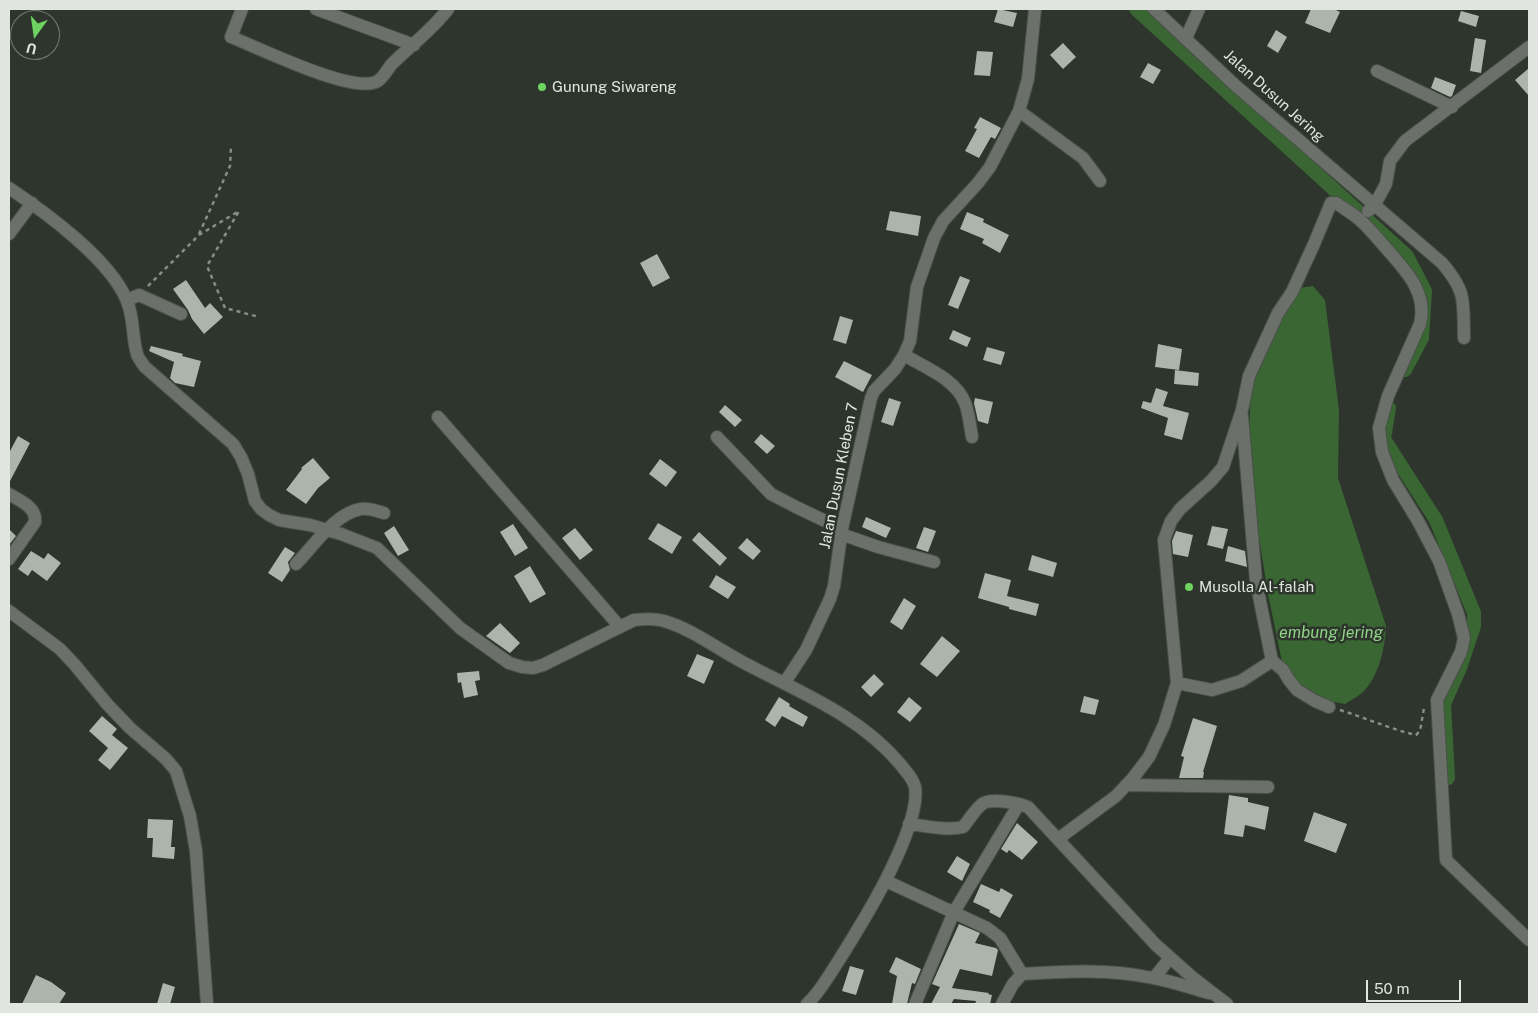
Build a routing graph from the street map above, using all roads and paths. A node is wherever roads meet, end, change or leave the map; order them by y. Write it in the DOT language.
graph roads {
  1 [pos="242,9"];
  2 [pos="316,9"];
  3 [pos="448,9"];
  4 [pos="1035,9"];
  5 [pos="1154,9"];
  6 [pos="1199,9"];
  7 [pos="1186,38"];
  8 [pos="414,45"];
  9 [pos="1529,46"];
  10 [pos="1377,71"];
  11 [pos="1452,107"];
  12 [pos="1019,111"];
  13 [pos="231,147"];
  14 [pos="1100,181"];
  15 [pos="9,188"];
  16 [pos="32,203"];
  17 [pos="1366,213"];
  18 [pos="9,234"];
  19 [pos="199,235"];
  20 [pos="139,295"];
  21 [pos="127,300"];
  22 [pos="181,314"];
  23 [pos="258,317"];
  24 [pos="1464,338"];
  25 [pos="904,355"];
  26 [pos="1242,410"];
  27 [pos="438,417"];
  28 [pos="717,437"];
  29 [pos="972,437"];
  30 [pos="9,494"];
  31 [pos="384,513"];
  32 [pos="327,530"];
  33 [pos="842,532"];
  34 [pos="9,559"];
  35 [pos="934,562"];
  36 [pos="296,564"];
  37 [pos="9,611"];
  38 [pos="620,627"];
  39 [pos="1272,661"];
  40 [pos="785,682"];
  41 [pos="1177,683"];
  42 [pos="1426,703"];
  43 [pos="1329,707"];
  44 [pos="1126,785"];
  45 [pos="1268,787"];
  46 [pos="1019,804"];
  47 [pos="909,824"];
  48 [pos="1058,839"];
  49 [pos="886,881"];
  50 [pos="954,912"];
  51 [pos="1529,940"];
  52 [pos="1170,958"];
  53 [pos="1022,974"];
  54 [pos="1154,978"];
  55 [pos="1216,996"];
  56 [pos="207,1004"];
  57 [pos="810,1004"];
  58 [pos="915,1004"];
  59 [pos="1002,1004"];
  60 [pos="1227,1004"];
  1 -- 8 [label="street"];
  2 -- 8 [label="street"];
  3 -- 8 [label="street"];
  4 -- 12 [label="street, Jalan Dusun Kleben 7"];
  5 -- 7 [label="street, Jalan Dusun Jering"];
  6 -- 7 [label="street"];
  7 -- 17 [label="street, Jalan Dusun Jering"];
  9 -- 11 [label="street"];
  10 -- 11 [label="street"];
  11 -- 17 [label="street"];
  12 -- 14 [label="street"];
  12 -- 25 [label="street, Jalan Dusun Kleben 7"];
  13 -- 19 [label="path"];
  15 -- 16 [label="street"];
  16 -- 18 [label="street"];
  16 -- 21 [label="street"];
  17 -- 24 [label="street"];
  17 -- 26 [label="street"];
  17 -- 51 [label="street"];
  19 -- 20 [label="path"];
  19 -- 23 [label="path"];
  20 -- 21 [label="street"];
  20 -- 22 [label="street"];
  21 -- 32 [label="street"];
  25 -- 29 [label="street"];
  25 -- 33 [label="street, Jalan Dusun Kleben 7"];
  26 -- 39 [label="street"];
  26 -- 41 [label="street"];
  27 -- 38 [label="street"];
  28 -- 33 [label="street"];
  30 -- 34 [label="street"];
  31 -- 32 [label="street"];
  32 -- 36 [label="street"];
  32 -- 38 [label="street"];
  33 -- 35 [label="street"];
  33 -- 40 [label="street, Jalan Dusun Kleben 7"];
  37 -- 56 [label="street"];
  38 -- 40 [label="street"];
  39 -- 41 [label="street"];
  39 -- 43 [label="street"];
  40 -- 47 [label="street"];
  41 -- 44 [label="street"];
  42 -- 43 [label="path"];
  44 -- 45 [label="street"];
  44 -- 48 [label="street"];
  46 -- 47 [label="street"];
  46 -- 48 [label="street"];
  46 -- 50 [label="street"];
  47 -- 49 [label="street"];
  48 -- 52 [label="street"];
  49 -- 50 [label="street"];
  49 -- 57 [label="street"];
  50 -- 53 [label="street"];
  50 -- 58 [label="street"];
  52 -- 54 [label="street"];
  52 -- 55 [label="street"];
  53 -- 54 [label="street"];
  53 -- 59 [label="street"];
  54 -- 55 [label="street"];
  55 -- 60 [label="street"];
}
